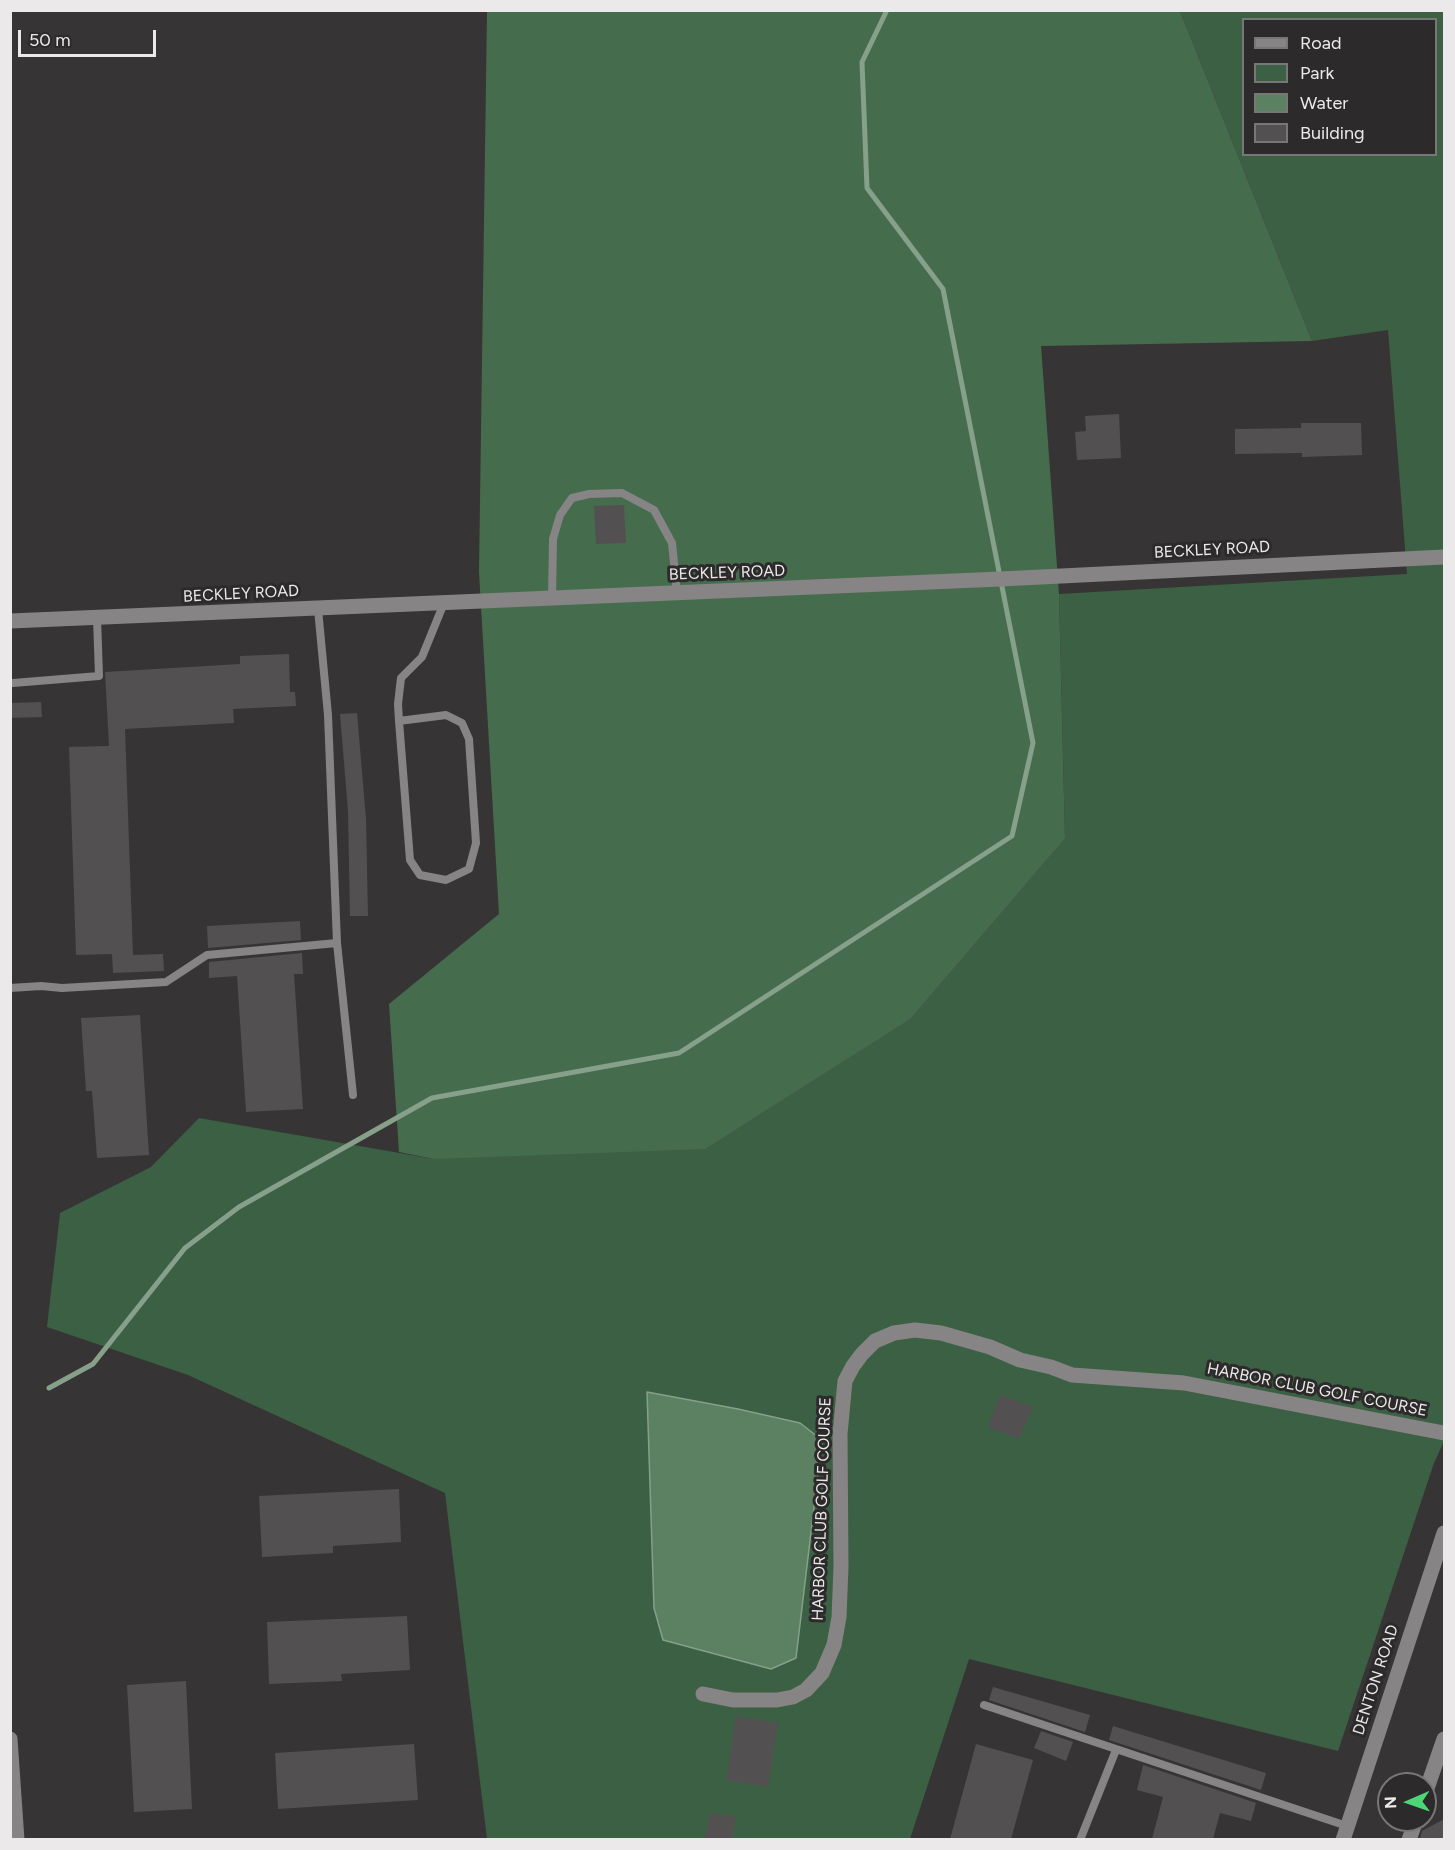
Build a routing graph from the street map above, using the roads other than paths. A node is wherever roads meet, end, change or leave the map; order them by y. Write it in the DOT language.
graph roads {
  1 [pos="1444,557"];
  2 [pos="677,593"];
  3 [pos="552,599"];
  4 [pos="444,603"];
  5 [pos="318,609"];
  6 [pos="97,618"];
  7 [pos="10,621"];
  8 [pos="13,683"];
  9 [pos="399,721"];
  10 [pos="337,943"];
  11 [pos="10,988"];
  12 [pos="353,1095"];
  13 [pos="1444,1433"];
  14 [pos="1444,1533"];
  15 [pos="703,1694"];
  16 [pos="984,1705"];
  17 [pos="10,1739"];
  18 [pos="1444,1739"];
  19 [pos="1116,1750"];
  20 [pos="1433,1772"];
  21 [pos="1345,1833"];
  22 [pos="16,1839"];
  23 [pos="1080,1839"];
  1 -- 2 [label="street, BECKLEY ROAD"];
  2 -- 3 [label="street, BECKLEY ROAD"];
  2 -- 3 [label="lane"];
  3 -- 4 [label="street, BECKLEY ROAD"];
  4 -- 5 [label="street, BECKLEY ROAD"];
  4 -- 9 [label="lane"];
  5 -- 6 [label="street, BECKLEY ROAD"];
  5 -- 10 [label="lane"];
  6 -- 7 [label="street, BECKLEY ROAD"];
  6 -- 8 [label="lane"];
  9 -- 9 [label="lane"];
  10 -- 11 [label="lane"];
  10 -- 12 [label="lane"];
  13 -- 15 [label="street, HARBOR CLUB GOLF COURSE"];
  14 -- 21 [label="street, DENTON ROAD"];
  16 -- 19 [label="lane"];
  17 -- 22 [label="street"];
  18 -- 20 [label="street"];
  19 -- 21 [label="lane"];
  19 -- 23 [label="lane"];
}
